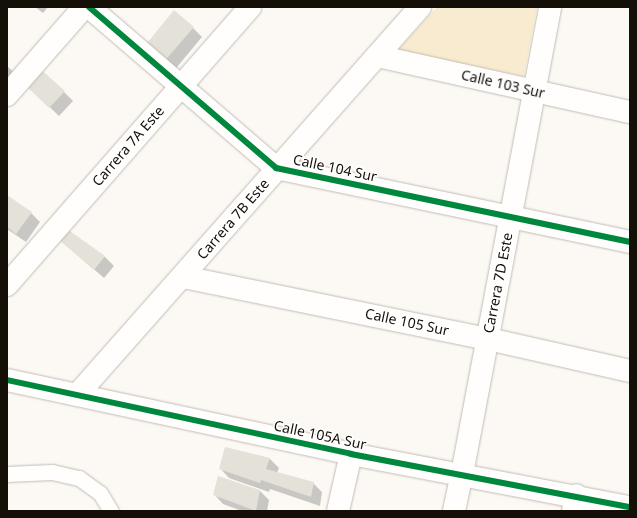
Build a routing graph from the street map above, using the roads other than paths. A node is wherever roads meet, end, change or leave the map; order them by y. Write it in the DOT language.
graph roads {
  1 [pos="84,7"];
  2 [pos="89,7"];
  3 [pos="250,7"];
  4 [pos="420,7"];
  5 [pos="550,7"];
  6 [pos="377,56"];
  7 [pos="180,86"];
  8 [pos="534,91"];
  9 [pos="7,95"];
  10 [pos="630,112"];
  11 [pos="276,168"];
  12 [pos="510,218"];
  13 [pos="630,242"];
  14 [pos="182,277"];
  15 [pos="7,285"];
  16 [pos="488,339"];
  17 [pos="630,371"];
  18 [pos="7,380"];
  19 [pos="77,395"];
  20 [pos="351,454"];
  21 [pos="7,474"];
  22 [pos="462,474"];
  23 [pos="574,503"];
  24 [pos="630,507"];
  25 [pos="111,511"];
  26 [pos="338,511"];
  27 [pos="454,511"];
  1 -- 9 [label="street"];
  2 -- 7 [label="street, Calle 104 Sur"];
  3 -- 7 [label="street, Carrera 7A Este"];
  4 -- 6 [label="street, Carrera 7B Este"];
  5 -- 8 [label="street, Carrera 7D Este"];
  6 -- 8 [label="street, Calle 103 Sur"];
  6 -- 11 [label="street, Carrera 7B Este"];
  7 -- 11 [label="street, Calle 104 Sur"];
  7 -- 15 [label="street, Carrera 7A Este"];
  8 -- 10 [label="street, Calle 103 Sur"];
  8 -- 12 [label="street, Carrera 7D Este"];
  11 -- 12 [label="street, Calle 104 Sur"];
  11 -- 14 [label="street, Carrera 7B Este"];
  12 -- 13 [label="street, Calle 104 Sur"];
  12 -- 16 [label="street, Carrera 7D Este"];
  14 -- 16 [label="street, Calle 105 Sur"];
  14 -- 19 [label="street, Carrera 7B Este"];
  16 -- 17 [label="street, Calle 105 Sur"];
  16 -- 22 [label="street, Carrera 7D Este"];
  18 -- 19 [label="street, Calle 105A Sur"];
  19 -- 20 [label="street, Calle 105A Sur"];
  20 -- 22 [label="street, Calle 105A Sur"];
  20 -- 26 [label="street"];
  21 -- 25 [label="lane"];
  22 -- 23 [label="street, Calle 105A Sur"];
  22 -- 27 [label="street, Carrera 7D Este"];
  23 -- 24 [label="street, Calle 105A Sur"];
}
